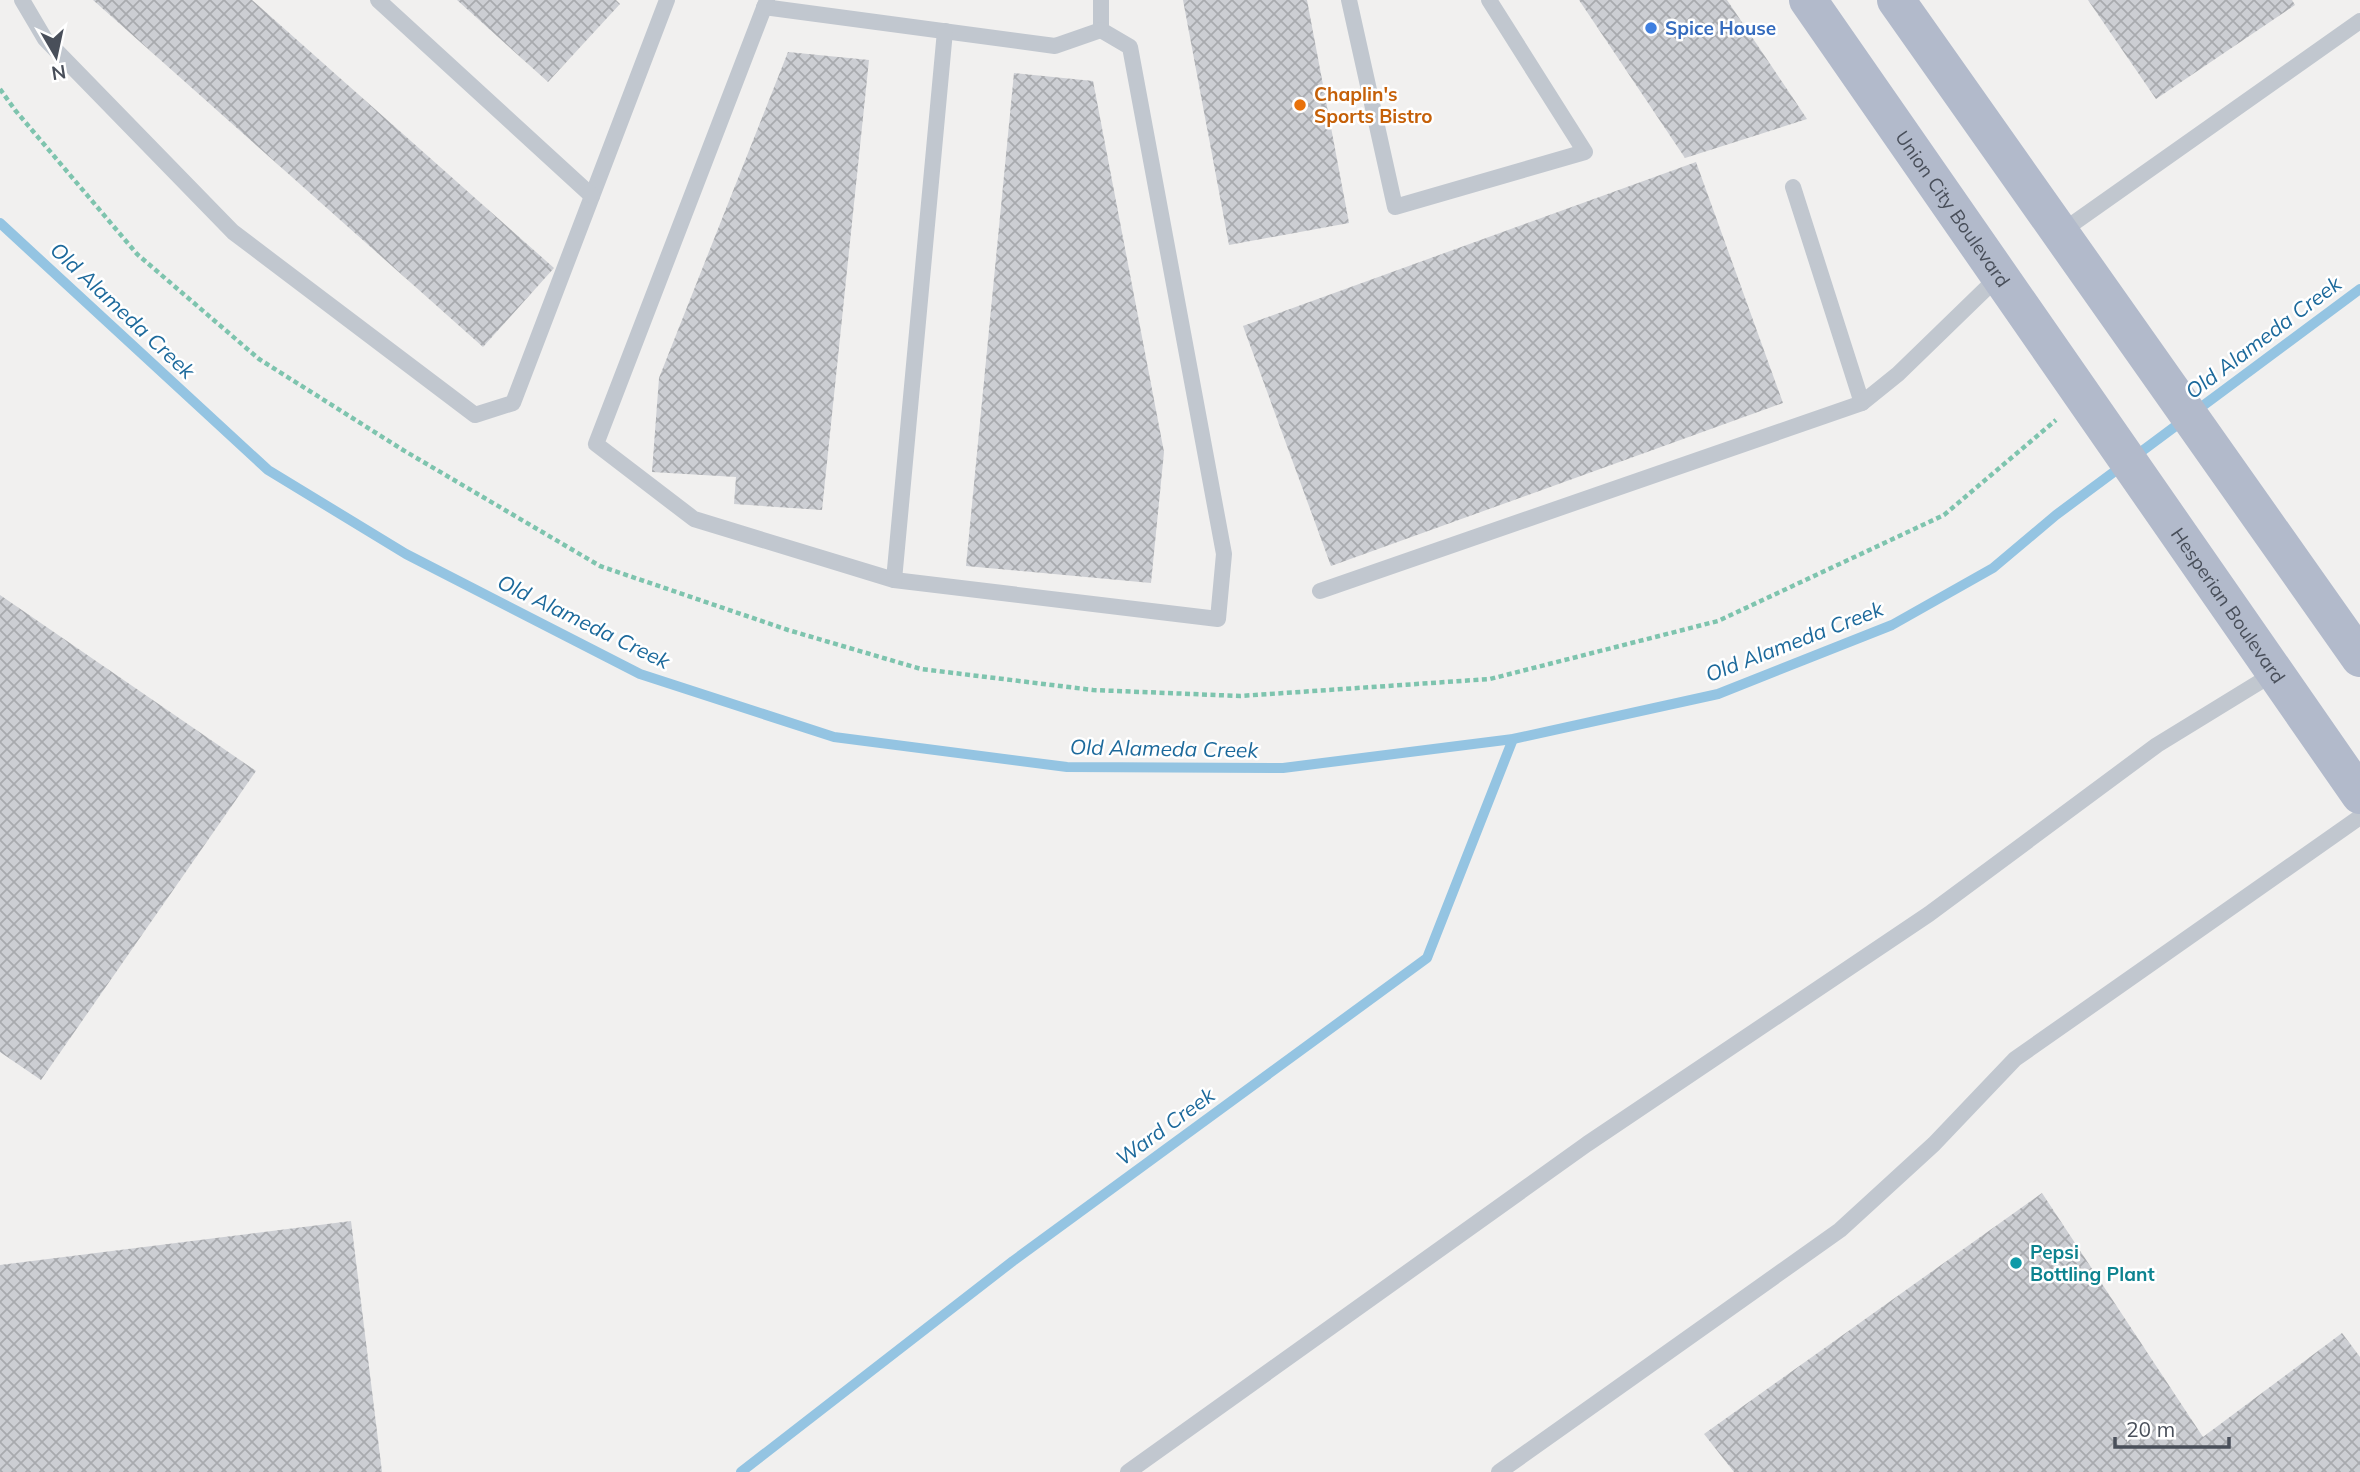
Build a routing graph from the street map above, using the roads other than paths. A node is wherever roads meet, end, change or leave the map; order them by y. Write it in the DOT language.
graph roads {
  1 [pos="22,0"];
  2 [pos="378,0"];
  3 [pos="667,0"];
  4 [pos="1101,0"];
  5 [pos="1349,0"];
  6 [pos="1489,0"];
  7 [pos="1808,0"];
  8 [pos="1896,0"];
  9 [pos="765,4"];
  10 [pos="2360,21"];
  11 [pos="1101,30"];
  12 [pos="944,31"];
  13 [pos="1793,187"];
  14 [pos="592,196"];
  15 [pos="2061,232"];
  16 [pos="1999,276"];
  17 [pos="1863,403"];
  18 [pos="2090,407"];
  19 [pos="894,580"];
  20 [pos="1320,591"];
  21 [pos="2355,640"];
  22 [pos="2276,672"];
  23 [pos="2360,795"];
  24 [pos="2360,817"];
  25 [pos="1128,1472"];
  26 [pos="1499,1472"];
  1 -- 14 [label="lane"];
  2 -- 14 [label="lane"];
  3 -- 14 [label="lane"];
  4 -- 11 [label="lane"];
  5 -- 6 [label="lane"];
  7 -- 16 [label="main road, Union City Boulevard"];
  8 -- 15 [label="main road"];
  9 -- 12 [label="lane"];
  9 -- 19 [label="lane"];
  10 -- 15 [label="lane"];
  11 -- 12 [label="lane"];
  11 -- 19 [label="lane"];
  12 -- 19 [label="lane"];
  13 -- 17 [label="lane"];
  15 -- 21 [label="main road"];
  16 -- 17 [label="lane"];
  16 -- 18 [label="main road, Union City Boulevard"];
  17 -- 20 [label="lane"];
  18 -- 22 [label="main road, Hesperian Boulevard"];
  22 -- 23 [label="main road, Hesperian Boulevard"];
  22 -- 25 [label="lane"];
  24 -- 26 [label="lane"];
}
